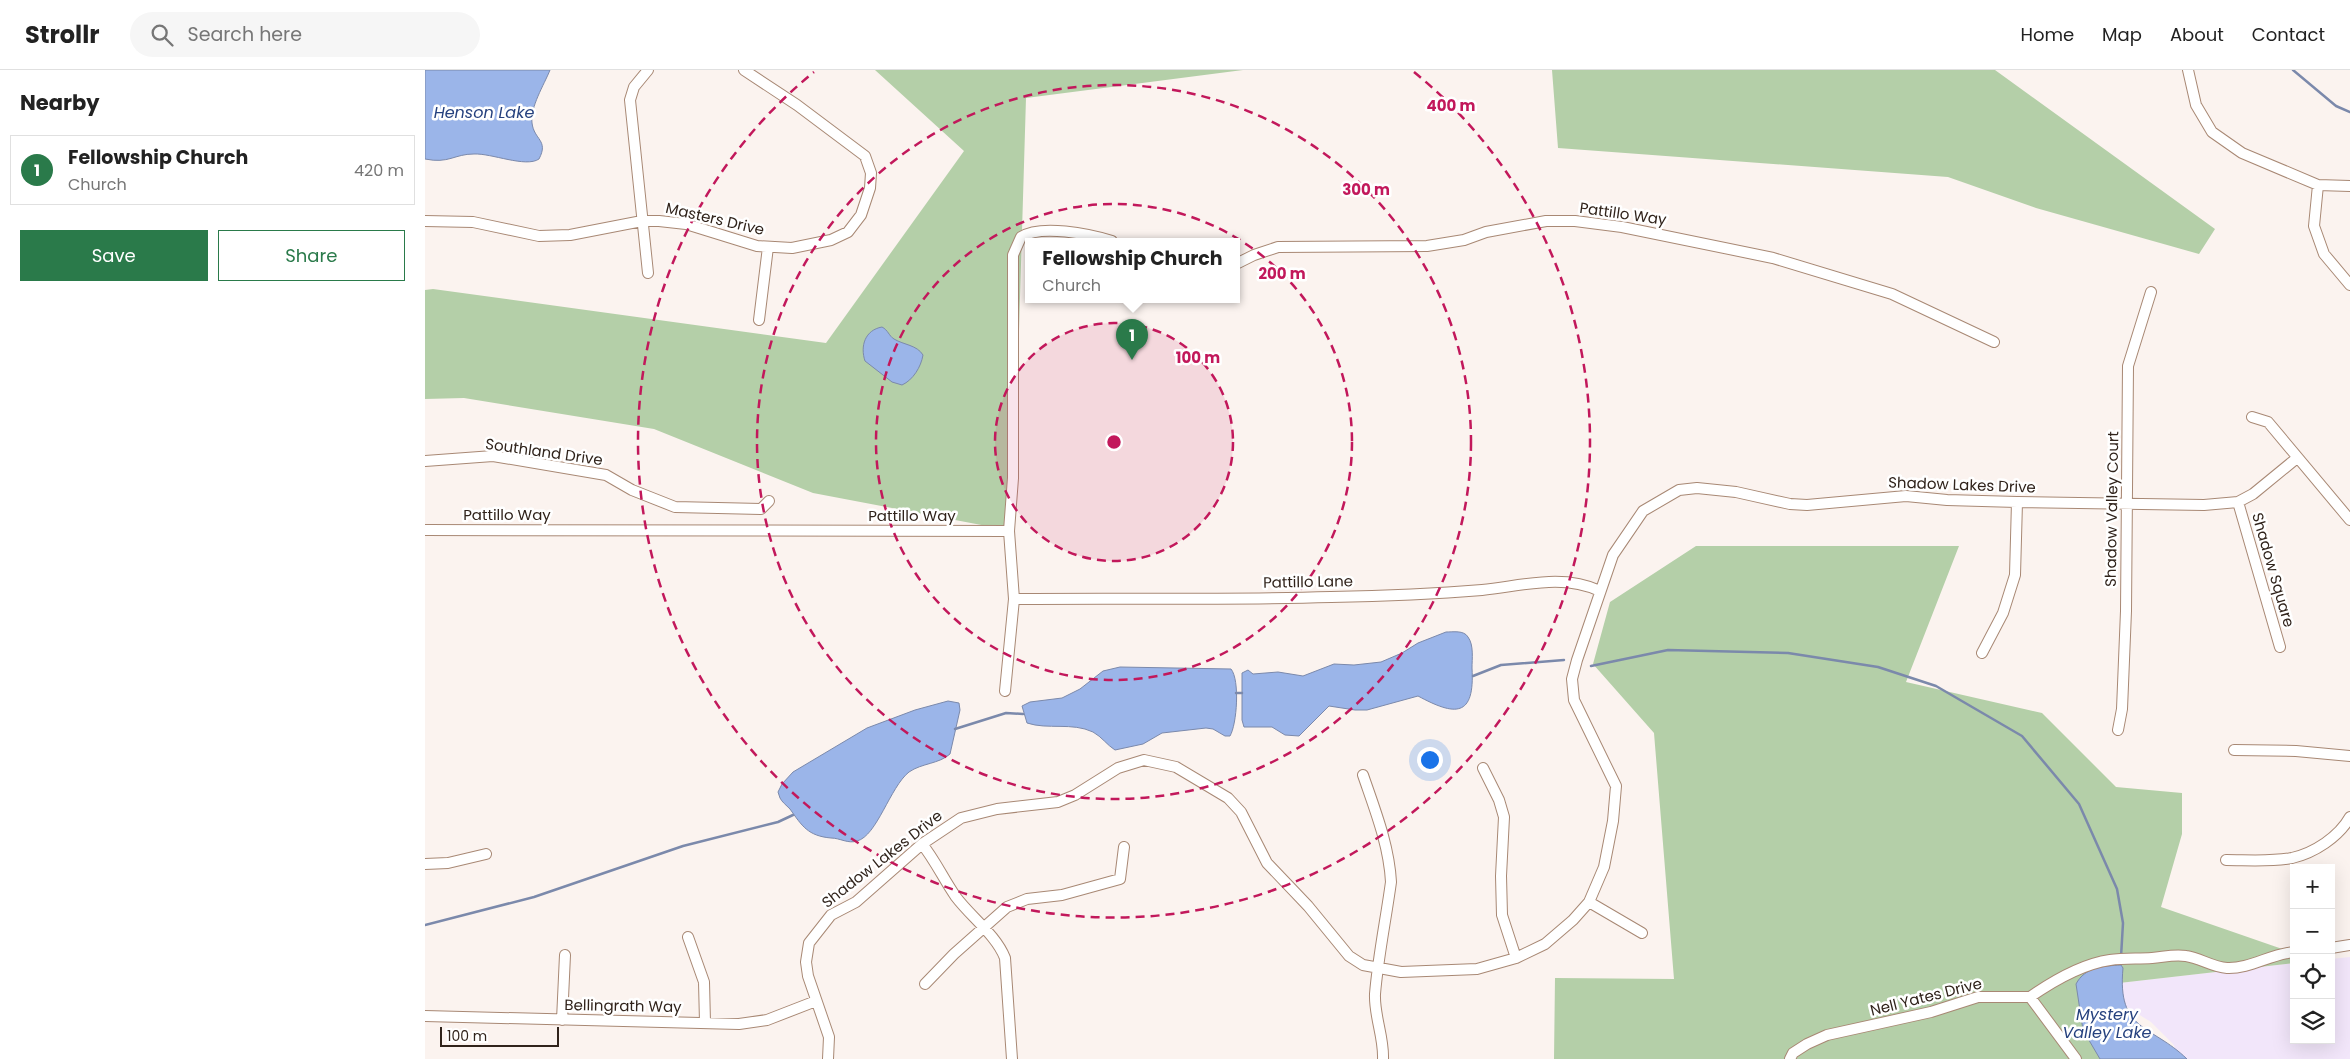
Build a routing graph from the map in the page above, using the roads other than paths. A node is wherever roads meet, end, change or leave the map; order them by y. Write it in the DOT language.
graph roads {
  1 [pos="648,70"];
  2 [pos="744,70"];
  3 [pos="2189,70"];
  4 [pos="2318,185"];
  5 [pos="2350,186"];
  6 [pos="425,221"];
  7 [pos="642,222"];
  8 [pos="1096,238"];
  9 [pos="768,247"];
  10 [pos="1240,262"];
  11 [pos="648,273"];
  12 [pos="2350,285"];
  13 [pos="2151,292"];
  14 [pos="759,320"];
  15 [pos="1994,342"];
  16 [pos="2252,417"];
  17 [pos="2297,458"];
  18 [pos="425,461"];
  19 [pos="769,501"];
  20 [pos="2017,502"];
  21 [pos="2238,502"];
  22 [pos="2127,505"];
  23 [pos="2350,520"];
  24 [pos="425,530"];
  25 [pos="1009,531"];
  26 [pos="1600,591"];
  27 [pos="1014,599"];
  28 [pos="2280,647"];
  29 [pos="1982,653"];
  30 [pos="1005,691"];
  31 [pos="2118,730"];
  32 [pos="2234,750"];
  33 [pos="2350,756"];
  34 [pos="1483,768"];
  35 [pos="1363,775"];
  36 [pos="2350,817"];
  37 [pos="922,844"];
  38 [pos="1124,847"];
  39 [pos="486,854"];
  40 [pos="2226,860"];
  41 [pos="425,864"];
  42 [pos="1589,902"];
  43 [pos="982,928"];
  44 [pos="1642,933"];
  45 [pos="688,938"];
  46 [pos="2350,945"];
  47 [pos="2335,947"];
  48 [pos="2290,953"];
  49 [pos="565,955"];
  50 [pos="1516,958"];
  51 [pos="1379,970"];
  52 [pos="925,984"];
  53 [pos="2030,997"];
  54 [pos="816,1001"];
  55 [pos="425,1016"];
  56 [pos="562,1020"];
  57 [pos="705,1022"];
  58 [pos="828,1059"];
  59 [pos="1011,1059"];
  60 [pos="1383,1059"];
  61 [pos="1790,1059"];
  62 [pos="2076,1059"];
  1 -- 7 [label="street, Masters Drive"];
  2 -- 9 [label="street, Masters Drive"];
  3 -- 4 [label="street"];
  4 -- 5 [label="street"];
  4 -- 12 [label="street"];
  6 -- 7 [label="street, Masters Drive"];
  7 -- 9 [label="street, Masters Drive"];
  7 -- 11 [label="street, Masters Drive"];
  8 -- 25 [label="street"];
  9 -- 14 [label="street"];
  10 -- 15 [label="street, Pattillo Way"];
  13 -- 22 [label="street, Shadow Valley Court"];
  16 -- 17 [label="street"];
  17 -- 21 [label="street, Shadow Lakes Drive"];
  17 -- 23 [label="street"];
  18 -- 19 [label="street, Southland Drive"];
  20 -- 22 [label="street, Shadow Lakes Drive"];
  20 -- 26 [label="street, Shadow Lakes Drive"];
  20 -- 29 [label="street"];
  21 -- 22 [label="street, Shadow Lakes Drive"];
  21 -- 28 [label="street, Shadow Square"];
  22 -- 31 [label="street, Shadow Valley Court"];
  24 -- 25 [label="street, Pattillo Way"];
  25 -- 27 [label="street"];
  26 -- 27 [label="street, Pattillo Lane"];
  26 -- 42 [label="street, Shadow Lakes Drive"];
  27 -- 30 [label="street"];
  32 -- 33 [label="street"];
  34 -- 50 [label="street"];
  35 -- 51 [label="street"];
  36 -- 40 [label="street"];
  37 -- 43 [label="street"];
  37 -- 51 [label="street, Shadow Lakes Drive"];
  37 -- 54 [label="street, Shadow Lakes Drive"];
  38 -- 43 [label="street"];
  39 -- 41 [label="street"];
  42 -- 44 [label="street"];
  42 -- 50 [label="street, Shadow Lakes Drive"];
  43 -- 52 [label="street"];
  43 -- 59 [label="street"];
  45 -- 57 [label="street"];
  46 -- 47 [label="street"];
  48 -- 53 [label="street"];
  49 -- 56 [label="street"];
  50 -- 51 [label="street, Shadow Lakes Drive"];
  51 -- 60 [label="street"];
  53 -- 61 [label="street, Nell Yates Drive"];
  53 -- 62 [label="street"];
  54 -- 57 [label="street, Bellingrath Way"];
  54 -- 58 [label="street, Shadow Lakes Drive"];
  55 -- 56 [label="street, Bellingrath Way"];
  56 -- 57 [label="street, Bellingrath Way"];
}
